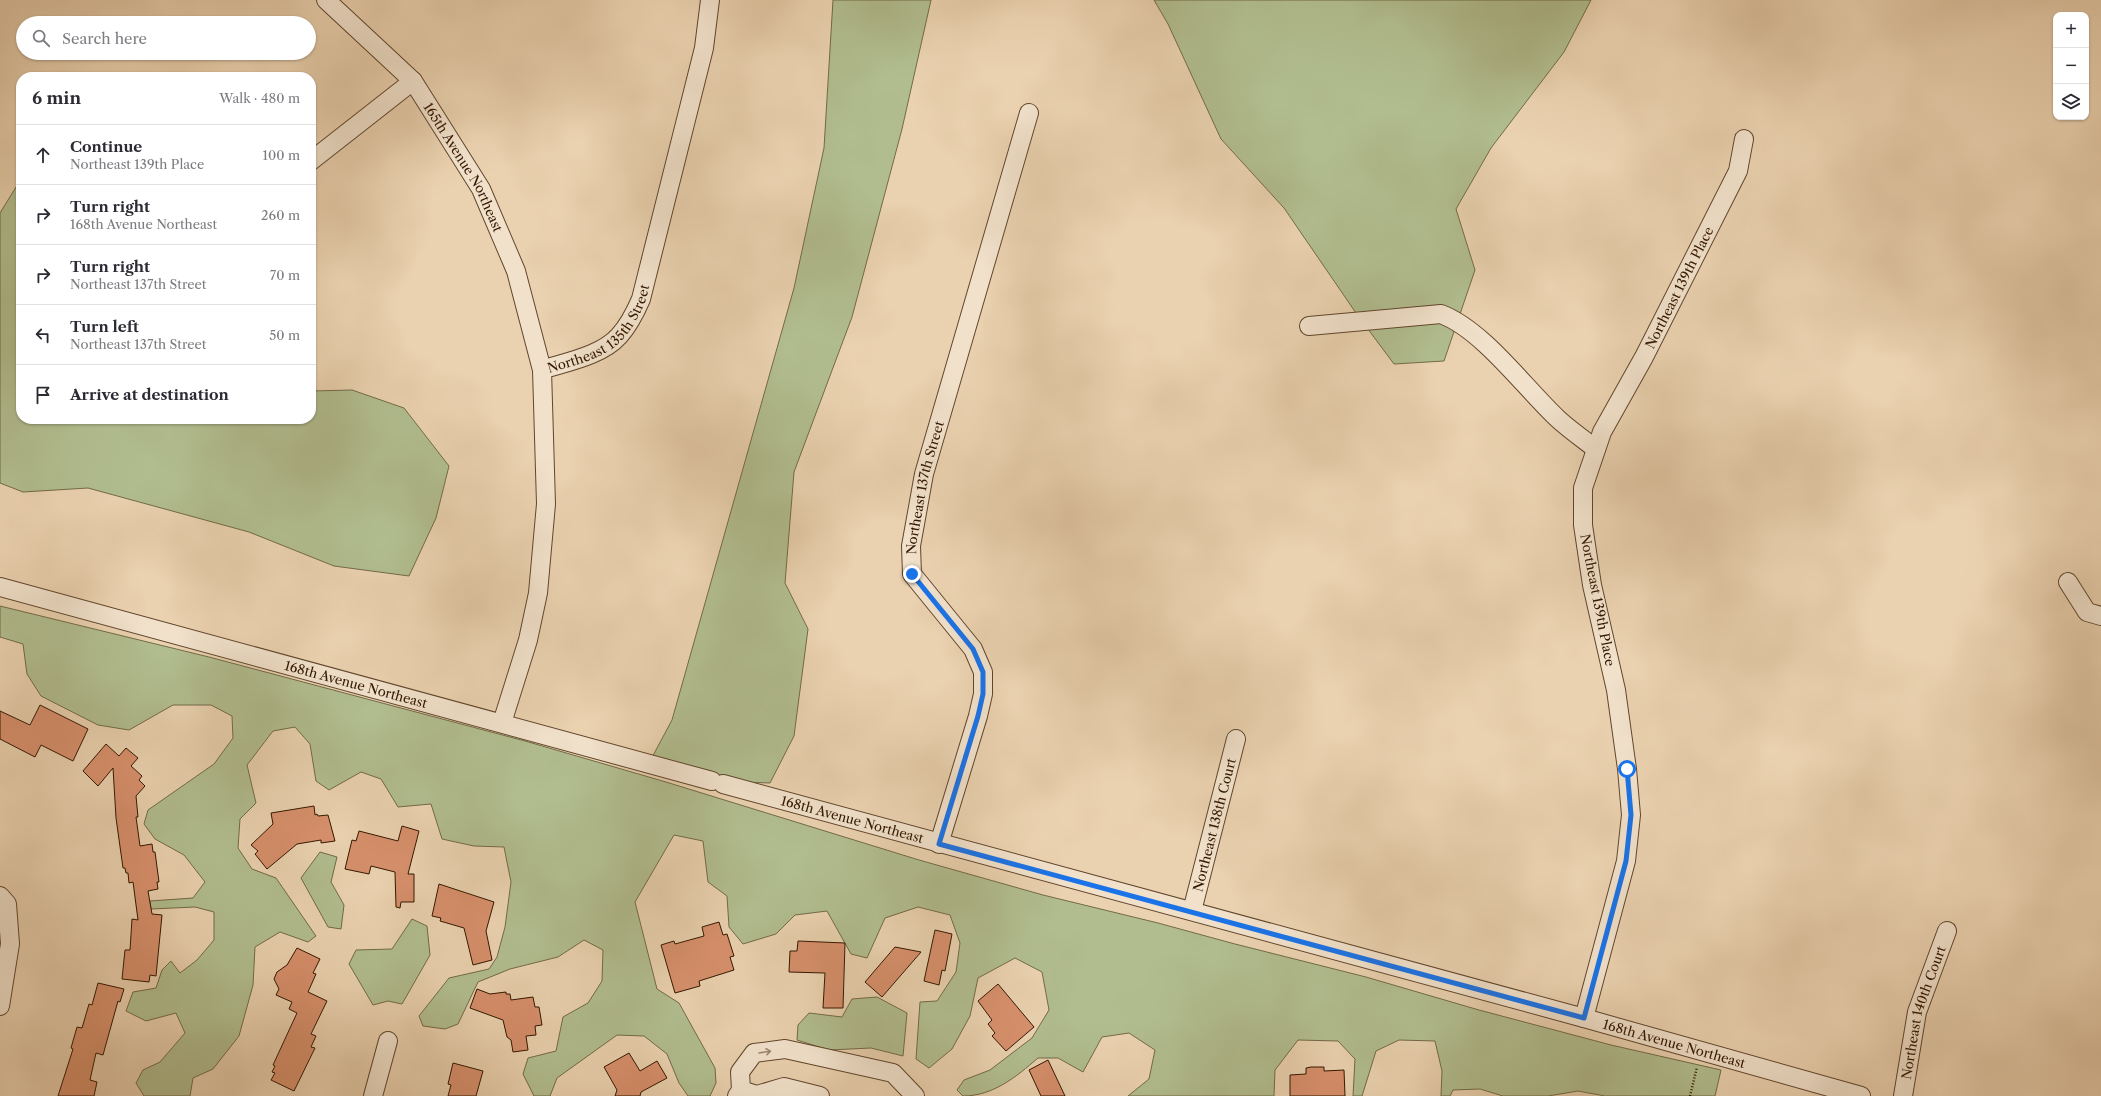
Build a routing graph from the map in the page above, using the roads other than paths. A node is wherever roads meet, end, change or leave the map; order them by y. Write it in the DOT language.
graph roads {
  1 [pos="326,0"];
  2 [pos="710,0"];
  3 [pos="413,81"];
  4 [pos="1029,113"];
  5 [pos="1744,139"];
  6 [pos="316,157"];
  7 [pos="1309,326"];
  8 [pos="542,370"];
  9 [pos="1596,450"];
  10 [pos="2068,582"];
  11 [pos="0,588"];
  12 [pos="2101,616"];
  13 [pos="502,723"];
  14 [pos="1236,739"];
  15 [pos="939,844"];
  16 [pos="0,896"];
  17 [pos="1192,912"];
  18 [pos="1947,931"];
  19 [pos="0,1006"];
  20 [pos="1584,1018"];
  21 [pos="388,1041"];
  22 [pos="739,1093"];
  23 [pos="373,1096"];
  24 [pos="820,1096"];
  25 [pos="915,1096"];
  26 [pos="1861,1096"];
  27 [pos="1903,1096"];
  1 -- 3 [label="street, 165th Avenue Northeast"];
  2 -- 8 [label="street, Northeast 135th Street"];
  3 -- 6 [label="street"];
  3 -- 8 [label="street, 165th Avenue Northeast"];
  4 -- 15 [label="street, Northeast 137th Street"];
  5 -- 9 [label="street, Northeast 139th Place"];
  7 -- 9 [label="street"];
  8 -- 13 [label="street, Northeast 135th Street"];
  9 -- 20 [label="street, Northeast 139th Place"];
  10 -- 12 [label="street"];
  11 -- 13 [label="street, 168th Avenue Northeast"];
  13 -- 15 [label="street, 168th Avenue Northeast"];
  14 -- 17 [label="street, Northeast 138th Court"];
  15 -- 17 [label="street, 168th Avenue Northeast"];
  16 -- 19 [label="street"];
  17 -- 20 [label="street, 168th Avenue Northeast"];
  18 -- 27 [label="street, Northeast 140th Court"];
  20 -- 26 [label="street, 168th Avenue Northeast"];
  21 -- 23 [label="street"];
  22 -- 24 [label="street"];
  22 -- 25 [label="street, one-way"];
}
